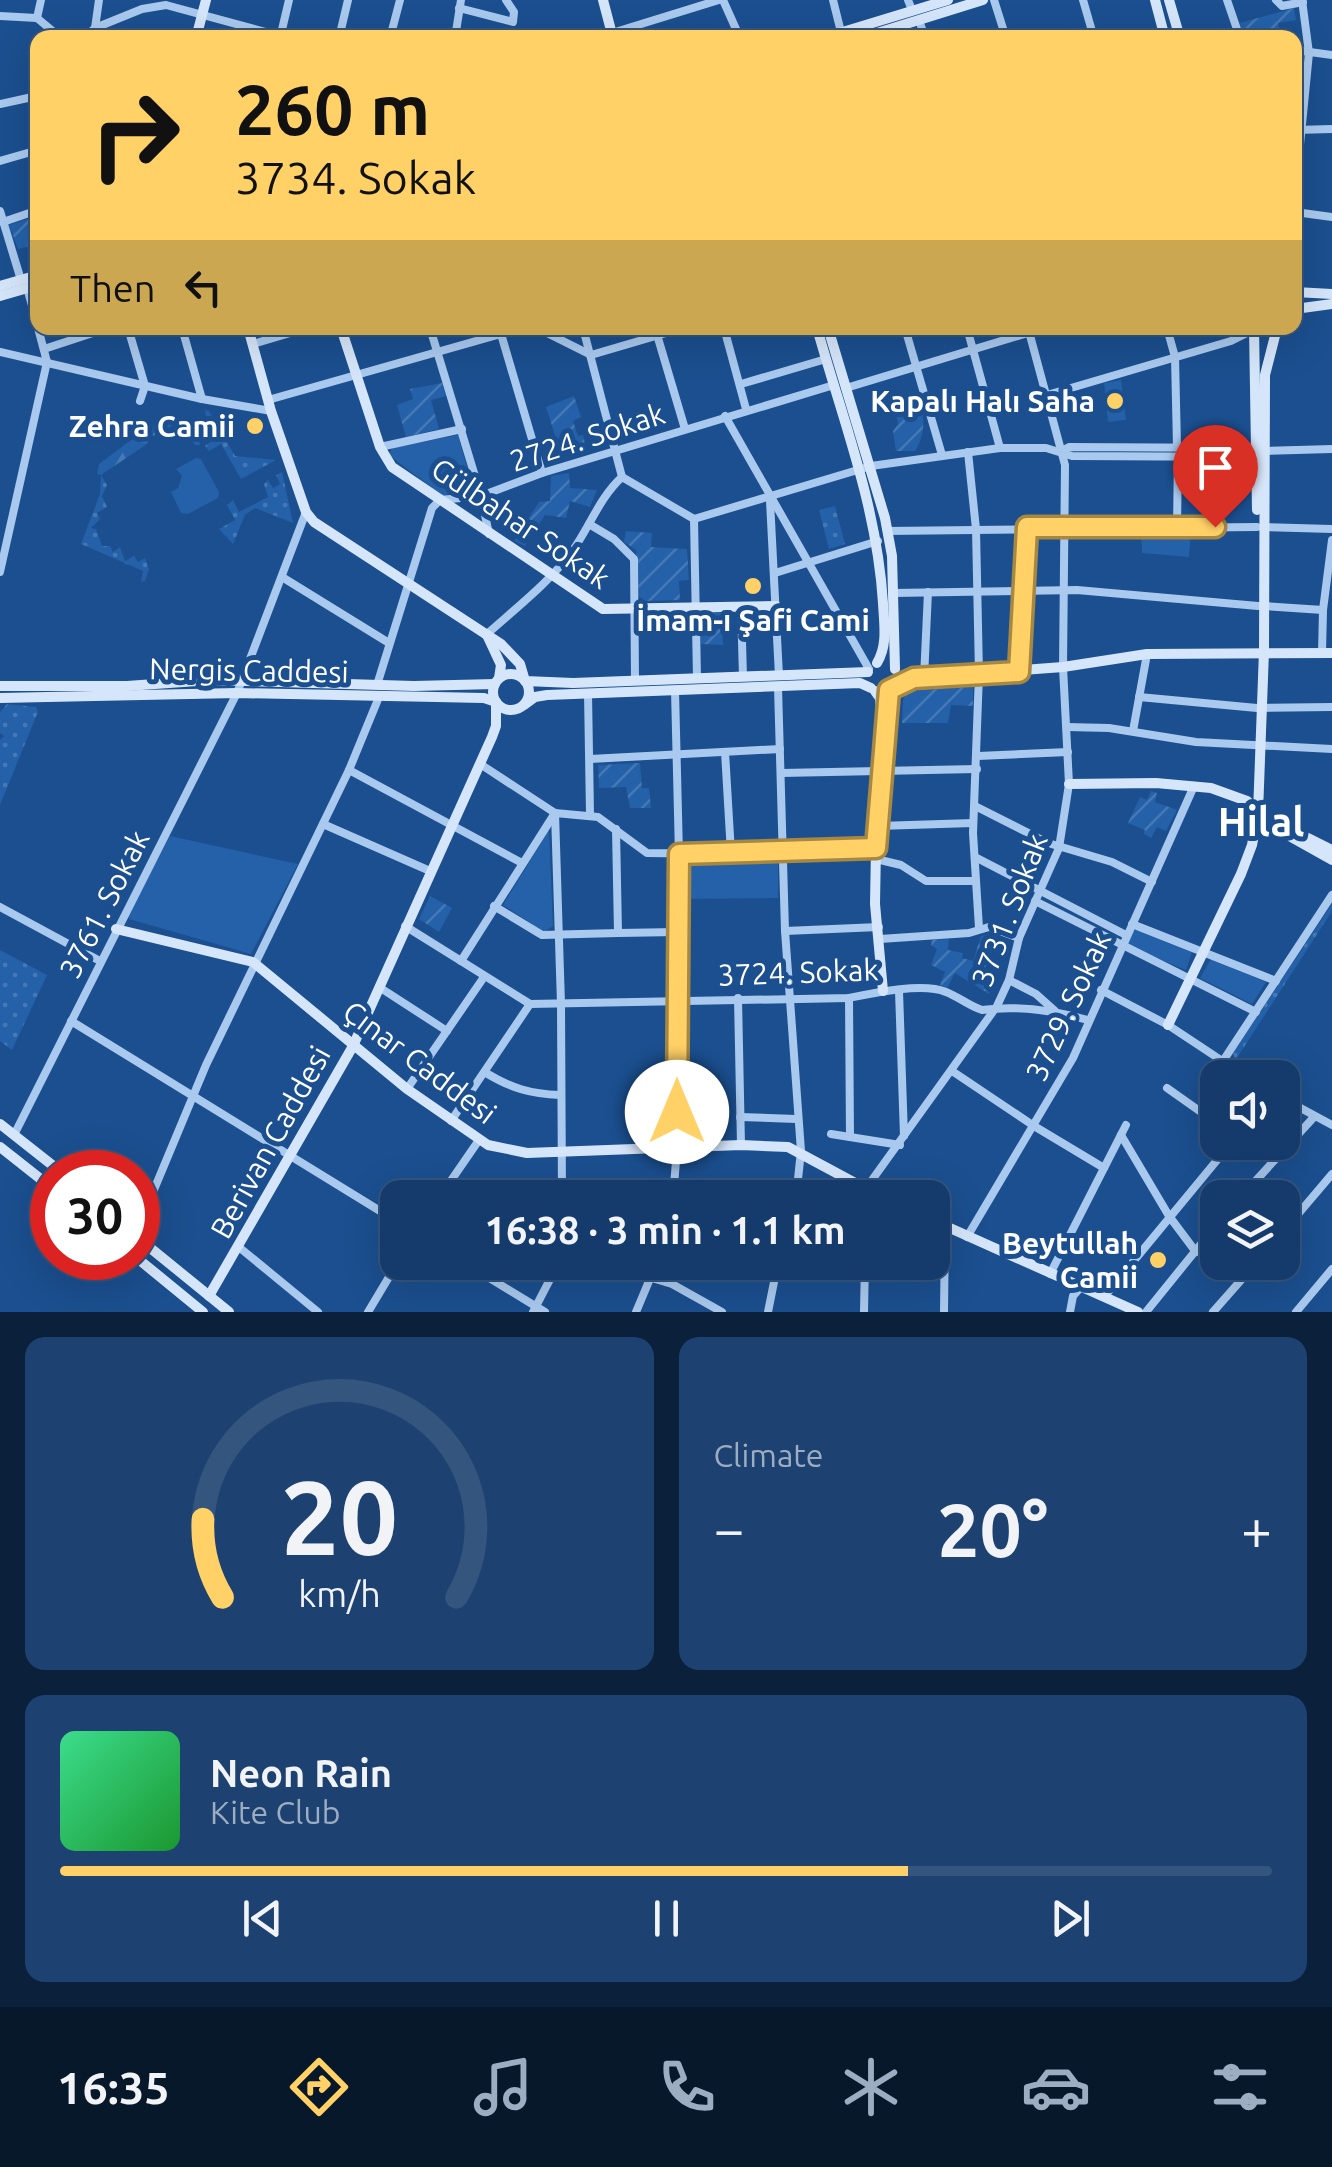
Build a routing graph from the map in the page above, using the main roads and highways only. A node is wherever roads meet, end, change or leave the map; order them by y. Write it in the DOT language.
graph roads {
  1 [pos="206,0"];
  2 [pos="603,0"];
  3 [pos="948,0"];
  4 [pos="983,0"];
  5 [pos="1154,0"];
  6 [pos="1169,0"];
  7 [pos="913,10"];
  8 [pos="198,30"];
  9 [pos="611,30"];
  10 [pos="848,30"];
  11 [pos="875,30"];
  12 [pos="1163,30"];
  13 [pos="1178,30"];
  14 [pos="28,284"];
  15 [pos="0,286"];
  16 [pos="1302,292"];
  17 [pos="1332,294"];
  18 [pos="0,296"];
  19 [pos="1332,304"];
  20 [pos="1302,307"];
  21 [pos="250,335"];
  22 [pos="343,335"];
  23 [pos="819,335"];
  24 [pos="830,335"];
  25 [pos="1252,335"];
  26 [pos="1275,335"];
  27 [pos="1259,452"];
  28 [pos="866,467"];
  29 [pos="776,606"];
  30 [pos="487,634"];
  31 [pos="1327,653"];
  32 [pos="1262,655"];
  33 [pos="871,668"];
  34 [pos="895,670"];
  35 [pos="919,678"];
  36 [pos="525,680"];
  37 [pos="497,681"];
  38 [pos="779,682"];
  39 [pos="0,686"];
  40 [pos="873,689"];
  41 [pos="891,689"];
  42 [pos="378,691"];
  43 [pos="0,698"];
  44 [pos="496,702"];
  45 [pos="521,707"];
  46 [pos="492,737"];
  47 [pos="884,741"];
  48 [pos="1069,784"];
  49 [pos="1258,813"];
  50 [pos="1332,850"];
  51 [pos="1332,860"];
  52 [pos="116,929"];
  53 [pos="883,991"];
  54 [pos="1168,1025"];
  55 [pos="353,1046"];
  56 [pos="0,1124"];
  57 [pos="0,1146"];
  58 [pos="32,1150"];
  59 [pos="30,1170"];
  60 [pos="848,1180"];
  61 [pos="950,1228"];
  62 [pos="160,1256"];
  63 [pos="160,1277"];
  64 [pos="209,1296"];
  65 [pos="204,1312"];
  66 [pos="228,1312"];
  67 [pos="1138,1312"];
  1 -- 8 [label="main road"];
  2 -- 9 [label="main road"];
  3 -- 7 [label="main road"];
  4 -- 7 [label="main road"];
  5 -- 12 [label="main road"];
  6 -- 13 [label="main road"];
  7 -- 10 [label="main road"];
  7 -- 11 [label="main road"];
  14 -- 15 [label="main road"];
  14 -- 18 [label="main road"];
  16 -- 17 [label="main road"];
  19 -- 20 [label="main road"];
  21 -- 30 [label="main road"];
  22 -- 29 [label="main road, Gülbahar Sokak"];
  23 -- 28 [label="main road"];
  24 -- 28 [label="main road"];
  25 -- 27 [label="main road"];
  26 -- 27 [label="main road"];
  27 -- 32 [label="main road"];
  28 -- 33 [label="main road"];
  28 -- 34 [label="main road"];
  30 -- 36 [label="main road"];
  30 -- 37 [label="main road"];
  31 -- 32 [label="main road"];
  32 -- 35 [label="main road"];
  32 -- 49 [label="main road"];
  33 -- 34 [label="main road"];
  33 -- 38 [label="main road"];
  33 -- 40 [label="main road"];
  34 -- 35 [label="main road"];
  34 -- 41 [label="main road"];
  35 -- 41 [label="main road"];
  36 -- 37 [label="main road"];
  36 -- 38 [label="main road"];
  36 -- 45 [label="main road"];
  37 -- 42 [label="main road, Nergis Caddesi"];
  37 -- 44 [label="main road"];
  38 -- 40 [label="main road"];
  38 -- 45 [label="main road"];
  39 -- 42 [label="main road, Nergis Caddesi"];
  40 -- 41 [label="main road"];
  40 -- 47 [label="main road"];
  41 -- 47 [label="main road"];
  42 -- 43 [label="main road, Nergis Caddesi"];
  42 -- 44 [label="main road, Nergis Caddesi"];
  44 -- 45 [label="main road"];
  44 -- 46 [label="main road"];
  45 -- 46 [label="main road"];
  46 -- 55 [label="main road, Berivan Caddesi"];
  47 -- 53 [label="main road"];
  48 -- 49 [label="main road"];
  49 -- 50 [label="main road"];
  49 -- 51 [label="main road"];
  49 -- 54 [label="main road"];
  52 -- 55 [label="main road, Çınar Caddesi"];
  55 -- 60 [label="main road, Çınar Caddesi"];
  55 -- 64 [label="main road, Berivan Caddesi"];
  56 -- 58 [label="main road"];
  57 -- 59 [label="main road"];
  61 -- 67 [label="main road"];
  62 -- 64 [label="main road"];
  63 -- 65 [label="main road"];
  64 -- 66 [label="main road"];
}
